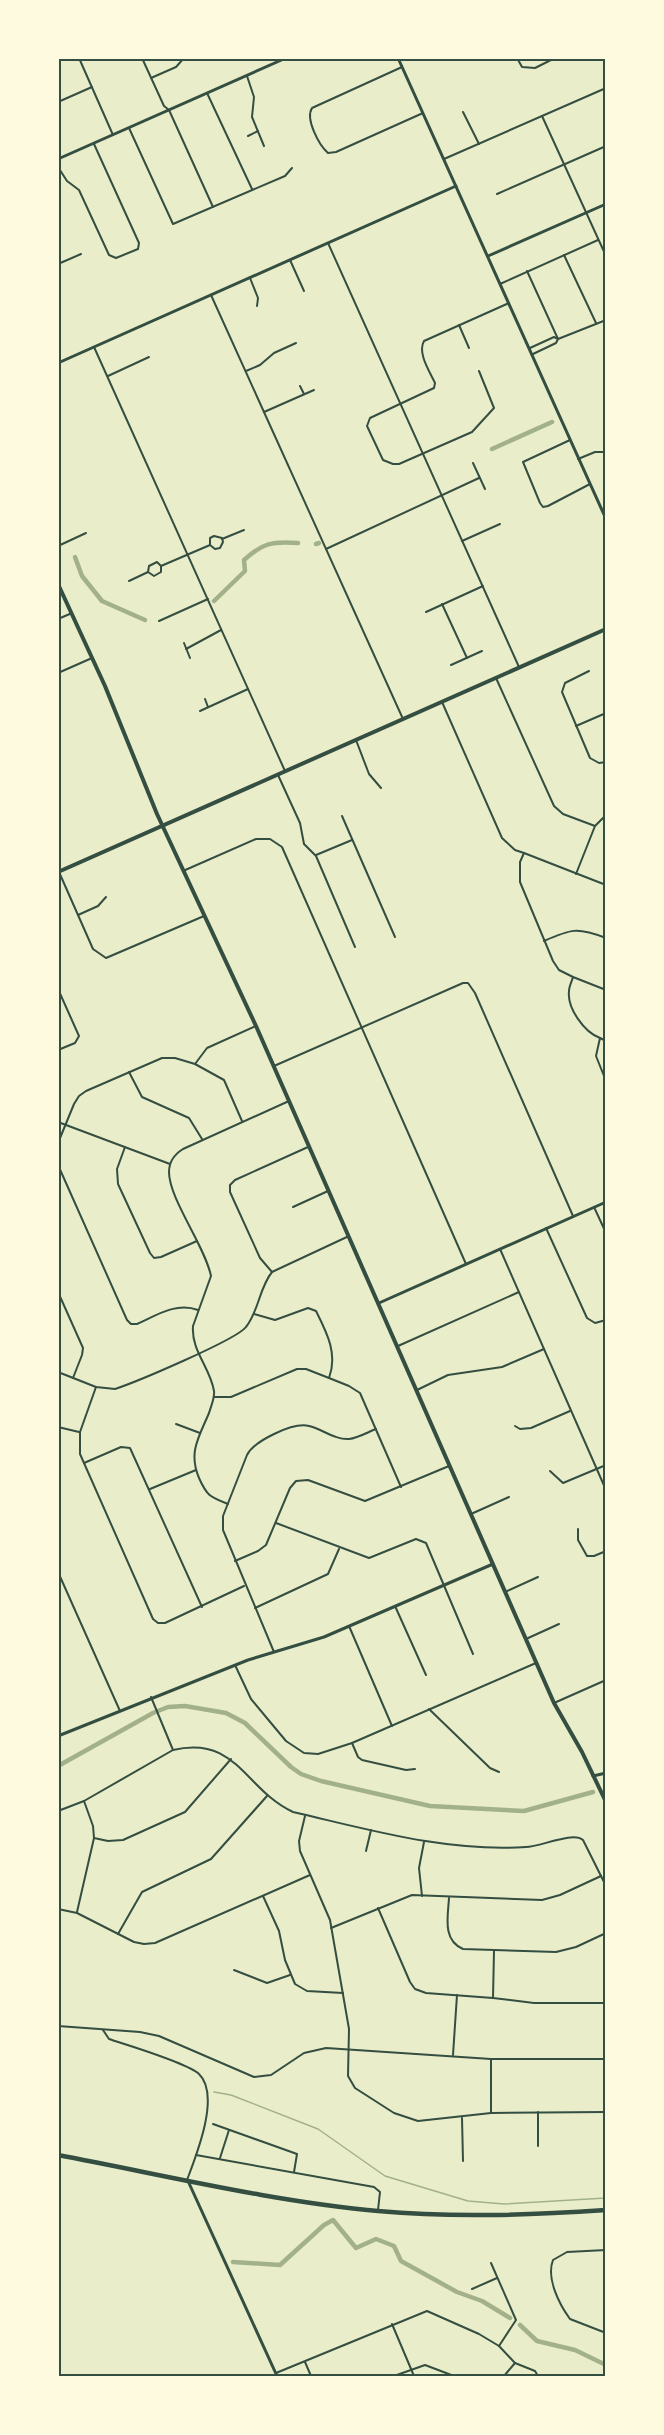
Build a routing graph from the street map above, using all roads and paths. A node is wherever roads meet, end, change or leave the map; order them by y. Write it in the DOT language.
graph roads {
  1 [pos="79,58"];
  2 [pos="142,58"];
  3 [pos="184,58"];
  4 [pos="399,58"];
  5 [pos="517,58"];
  6 [pos="555,58"];
  7 [pos="284,59"];
  8 [pos="402,67"];
  9 [pos="247,76"];
  10 [pos="152,78"];
  11 [pos="92,87"];
  12 [pos="606,88"];
  13 [pos="207,93"];
  14 [pos="58,102"];
  15 [pos="169,110"];
  16 [pos="463,112"];
  17 [pos="423,114"];
  18 [pos="542,116"];
  19 [pos="129,128"];
  20 [pos="258,131"];
  21 [pos="113,135"];
  22 [pos="248,136"];
  23 [pos="94,144"];
  24 [pos="479,144"];
  25 [pos="264,146"];
  26 [pos="606,146"];
  27 [pos="58,159"];
  28 [pos="444,159"];
  29 [pos="563,164"];
  30 [pos="58,167"];
  31 [pos="292,168"];
  32 [pos="456,186"];
  33 [pos="252,190"];
  34 [pos="497,194"];
  35 [pos="606,204"];
  36 [pos="213,207"];
  37 [pos="585,213"];
  38 [pos="598,240"];
  39 [pos="328,243"];
  40 [pos="81,254"];
  41 [pos="564,255"];
  42 [pos="488,256"];
  43 [pos="606,256"];
  44 [pos="290,260"];
  45 [pos="58,264"];
  46 [pos="527,272"];
  47 [pos="250,278"];
  48 [pos="500,284"];
  49 [pos="304,291"];
  50 [pos="211,295"];
  51 [pos="509,303"];
  52 [pos="257,306"];
  53 [pos="606,320"];
  54 [pos="596,324"];
  55 [pos="459,326"];
  56 [pos="558,339"];
  57 [pos="296,343"];
  58 [pos="94,347"];
  59 [pos="469,348"];
  60 [pos="530,348"];
  61 [pos="533,354"];
  62 [pos="149,357"];
  63 [pos="58,363"];
  64 [pos="246,371"];
  65 [pos="479,371"];
  66 [pos="107,376"];
  67 [pos="300,386"];
  68 [pos="314,390"];
  69 [pos="304,394"];
  70 [pos="400,404"];
  71 [pos="264,412"];
  72 [pos="570,440"];
  73 [pos="606,452"];
  74 [pos="423,454"];
  75 [pos="578,459"];
  76 [pos="473,463"];
  77 [pos="480,478"];
  78 [pos="590,484"];
  79 [pos="485,489"];
  80 [pos="441,494"];
  81 [pos="606,519"];
  82 [pos="500,524"];
  83 [pos="244,530"];
  84 [pos="86,533"];
  85 [pos="222,539"];
  86 [pos="462,540"];
  87 [pos="210,545"];
  88 [pos="58,546"];
  89 [pos="326,549"];
  90 [pos="188,555"];
  91 [pos="161,566"];
  92 [pos="148,572"];
  93 [pos="129,581"];
  94 [pos="58,584"];
  95 [pos="483,586"];
  96 [pos="208,599"];
  97 [pos="442,604"];
  98 [pos="426,612"];
  99 [pos="72,613"];
  100 [pos="58,619"];
  101 [pos="159,621"];
  102 [pos="606,629"];
  103 [pos="221,630"];
  104 [pos="184,644"];
  105 [pos="186,648"];
  106 [pos="482,651"];
  107 [pos="92,658"];
  108 [pos="190,658"];
  109 [pos="467,658"];
  110 [pos="451,665"];
  111 [pos="519,668"];
  112 [pos="589,671"];
  113 [pos="58,673"];
  114 [pos="496,678"];
  115 [pos="248,689"];
  116 [pos="205,699"];
  117 [pos="442,702"];
  118 [pos="208,707"];
  119 [pos="200,711"];
  120 [pos="606,712"];
  121 [pos="403,719"];
  122 [pos="576,726"];
  123 [pos="356,740"];
  124 [pos="606,762"];
  125 [pos="285,771"];
  126 [pos="278,775"];
  127 [pos="381,788"];
  128 [pos="606,815"];
  129 [pos="342,816"];
  130 [pos="162,825"];
  131 [pos="595,826"];
  132 [pos="352,840"];
  133 [pos="524,853"];
  134 [pos="316,856"];
  135 [pos="183,871"];
  136 [pos="59,872"];
  137 [pos="576,874"];
  138 [pos="606,885"];
  139 [pos="106,897"];
  140 [pos="78,915"];
  141 [pos="204,916"];
  142 [pos="394,937"];
  143 [pos="606,938"];
  144 [pos="544,941"];
  145 [pos="354,946"];
  146 [pos="573,977"];
  147 [pos="58,989"];
  148 [pos="606,990"];
  149 [pos="256,1026"];
  150 [pos="361,1028"];
  151 [pos="600,1038"];
  152 [pos="606,1041"];
  153 [pos="58,1050"];
  154 [pos="195,1064"];
  155 [pos="274,1066"];
  156 [pos="129,1072"];
  157 [pos="606,1081"];
  158 [pos="290,1101"];
  159 [pos="58,1122"];
  160 [pos="243,1122"];
  161 [pos="66,1125"];
  162 [pos="202,1140"];
  163 [pos="58,1143"];
  164 [pos="309,1146"];
  165 [pos="125,1147"];
  166 [pos="170,1164"];
  167 [pos="58,1165"];
  168 [pos="329,1191"];
  169 [pos="606,1202"];
  170 [pos="293,1207"];
  171 [pos="594,1207"];
  172 [pos="573,1216"];
  173 [pos="546,1228"];
  174 [pos="606,1233"];
  175 [pos="349,1236"];
  176 [pos="197,1241"];
  177 [pos="500,1249"];
  178 [pos="466,1264"];
  179 [pos="272,1272"];
  180 [pos="59,1292"];
  181 [pos="519,1292"];
  182 [pos="380,1303"];
  183 [pos="199,1311"];
  184 [pos="254,1314"];
  185 [pos="606,1320"];
  186 [pos="398,1346"];
  187 [pos="544,1349"];
  188 [pos="197,1353"];
  189 [pos="58,1372"];
  190 [pos="73,1378"];
  191 [pos="329,1378"];
  192 [pos="96,1388"];
  193 [pos="417,1390"];
  194 [pos="214,1397"];
  195 [pos="571,1411"];
  196 [pos="176,1424"];
  197 [pos="515,1426"];
  198 [pos="58,1427"];
  199 [pos="376,1429"];
  200 [pos="80,1432"];
  201 [pos="200,1434"];
  202 [pos="84,1463"];
  203 [pos="606,1465"];
  204 [pos="450,1466"];
  205 [pos="596,1469"];
  206 [pos="196,1470"];
  207 [pos="550,1471"];
  208 [pos="401,1487"];
  209 [pos="150,1490"];
  210 [pos="606,1490"];
  211 [pos="509,1497"];
  212 [pos="228,1504"];
  213 [pos="471,1514"];
  214 [pos="276,1523"];
  215 [pos="578,1529"];
  216 [pos="339,1548"];
  217 [pos="606,1551"];
  218 [pos="235,1561"];
  219 [pos="493,1564"];
  220 [pos="58,1572"];
  221 [pos="538,1577"];
  222 [pos="245,1585"];
  223 [pos="443,1585"];
  224 [pos="505,1592"];
  225 [pos="395,1606"];
  226 [pos="202,1607"];
  227 [pos="255,1608"];
  228 [pos="558,1624"];
  229 [pos="349,1626"];
  230 [pos="526,1639"];
  231 [pos="274,1652"];
  232 [pos="473,1654"];
  233 [pos="536,1663"];
  234 [pos="235,1665"];
  235 [pos="426,1675"];
  236 [pos="606,1680"];
  237 [pos="152,1697"];
  238 [pos="554,1703"];
  239 [pos="429,1709"];
  240 [pos="120,1711"];
  241 [pos="392,1726"];
  242 [pos="58,1736"];
  243 [pos="352,1743"];
  244 [pos="173,1750"];
  245 [pos="231,1759"];
  246 [pos="415,1769"];
  247 [pos="499,1772"];
  248 [pos="606,1773"];
  249 [pos="593,1776"];
  250 [pos="267,1796"];
  251 [pos="84,1802"];
  252 [pos="606,1802"];
  253 [pos="58,1811"];
  254 [pos="305,1815"];
  255 [pos="371,1830"];
  256 [pos="94,1838"];
  257 [pos="424,1842"];
  258 [pos="366,1851"];
  259 [pos="310,1875"];
  260 [pos="601,1876"];
  261 [pos="606,1886"];
  262 [pos="263,1896"];
  263 [pos="422,1896"];
  264 [pos="449,1898"];
  265 [pos="378,1908"];
  266 [pos="58,1909"];
  267 [pos="77,1913"];
  268 [pos="331,1928"];
  269 [pos="606,1933"];
  270 [pos="118,1934"];
  271 [pos="494,1951"];
  272 [pos="234,1970"];
  273 [pos="290,1975"];
  274 [pos="343,1993"];
  275 [pos="457,1995"];
  276 [pos="493,1998"];
  277 [pos="606,2003"];
  278 [pos="58,2026"];
  279 [pos="103,2030"];
  280 [pos="348,2050"];
  281 [pos="453,2056"];
  282 [pos="491,2059"];
  283 [pos="606,2059"];
  284 [pos="538,2112"];
  285 [pos="606,2112"];
  286 [pos="491,2113"];
  287 [pos="462,2118"];
  288 [pos="213,2124"];
  289 [pos="229,2130"];
  290 [pos="538,2146"];
  291 [pos="58,2155"];
  292 [pos="196,2155"];
  293 [pos="220,2159"];
  294 [pos="463,2161"];
  295 [pos="294,2172"];
  296 [pos="187,2180"];
  297 [pos="606,2210"];
  298 [pos="378,2211"];
  299 [pos="606,2250"];
  300 [pos="491,2263"];
  301 [pos="497,2278"];
  302 [pos="472,2289"];
  303 [pos="393,2324"];
  304 [pos="606,2333"];
  305 [pos="499,2346"];
  306 [pos="305,2362"];
  307 [pos="515,2363"];
  308 [pos="412,2369"];
  309 [pos="276,2375"];
  310 [pos="311,2376"];
  311 [pos="394,2376"];
  312 [pos="414,2376"];
  313 [pos="453,2376"];
  314 [pos="504,2376"];
  315 [pos="538,2376"];
  1 -- 11 [label="street"];
  2 -- 10 [label="street"];
  3 -- 10 [label="street"];
  4 -- 8 [label="street"];
  5 -- 6 [label="street"];
  7 -- 9 [label="street"];
  8 -- 17 [label="street"];
  8 -- 17 [label="street"];
  9 -- 13 [label="street"];
  9 -- 20 [label="street"];
  10 -- 15 [label="street"];
  11 -- 14 [label="street"];
  11 -- 21 [label="street"];
  12 -- 18 [label="street"];
  13 -- 15 [label="street"];
  13 -- 33 [label="street"];
  15 -- 19 [label="street"];
  15 -- 36 [label="street"];
  16 -- 24 [label="street"];
  17 -- 28 [label="street"];
  18 -- 24 [label="street"];
  18 -- 29 [label="street"];
  19 -- 21 [label="street"];
  19 -- 36 [label="street"];
  20 -- 22 [label="street"];
  20 -- 25 [label="street"];
  21 -- 23 [label="street"];
  23 -- 27 [label="street"];
  23 -- 30 [label="street"];
  24 -- 28 [label="street"];
  26 -- 29 [label="street"];
  28 -- 32 [label="street"];
  29 -- 34 [label="street"];
  29 -- 37 [label="street"];
  31 -- 33 [label="street"];
  32 -- 39 [label="street"];
  32 -- 42 [label="street"];
  33 -- 36 [label="street"];
  35 -- 37 [label="street"];
  37 -- 38 [label="street"];
  37 -- 42 [label="street"];
  38 -- 41 [label="street"];
  38 -- 43 [label="street"];
  39 -- 44 [label="street"];
  39 -- 70 [label="street"];
  40 -- 45 [label="street"];
  41 -- 46 [label="street"];
  41 -- 54 [label="street"];
  42 -- 48 [label="street"];
  44 -- 47 [label="street"];
  44 -- 49 [label="street"];
  46 -- 48 [label="street"];
  46 -- 56 [label="street"];
  47 -- 50 [label="street"];
  47 -- 52 [label="street"];
  48 -- 51 [label="street"];
  50 -- 58 [label="street"];
  50 -- 64 [label="street"];
  51 -- 55 [label="street"];
  51 -- 60 [label="street"];
  53 -- 54 [label="street"];
  54 -- 56 [label="street"];
  55 -- 59 [label="street"];
  55 -- 70 [label="street"];
  56 -- 60 [label="street"];
  56 -- 61 [label="street"];
  57 -- 64 [label="street"];
  58 -- 63 [label="street"];
  58 -- 66 [label="street"];
  60 -- 61 [label="street"];
  61 -- 72 [label="street"];
  62 -- 66 [label="street"];
  64 -- 71 [label="street"];
  65 -- 74 [label="street"];
  66 -- 90 [label="street"];
  67 -- 69 [label="street"];
  68 -- 69 [label="street"];
  69 -- 71 [label="street"];
  70 -- 74 [label="street"];
  70 -- 74 [label="street"];
  71 -- 89 [label="street"];
  72 -- 75 [label="street"];
  72 -- 78 [label="street"];
  73 -- 75 [label="street"];
  74 -- 80 [label="street"];
  75 -- 78 [label="street"];
  76 -- 77 [label="street"];
  77 -- 79 [label="street"];
  77 -- 80 [label="street"];
  78 -- 81 [label="street"];
  80 -- 86 [label="street"];
  80 -- 89 [label="street"];
  82 -- 86 [label="street"];
  83 -- 85 [label="street"];
  84 -- 88 [label="street"];
  85 -- 87 [label="street"];
  85 -- 87 [label="street"];
  86 -- 95 [label="street"];
  87 -- 90 [label="street"];
  89 -- 121 [label="street"];
  90 -- 91 [label="street"];
  90 -- 96 [label="street"];
  91 -- 92 [label="street"];
  91 -- 92 [label="street"];
  92 -- 93 [label="street"];
  94 -- 99 [label="main road"];
  95 -- 97 [label="street"];
  95 -- 111 [label="street"];
  96 -- 101 [label="street"];
  96 -- 103 [label="street"];
  97 -- 98 [label="street"];
  97 -- 109 [label="street"];
  99 -- 100 [label="street"];
  99 -- 107 [label="main road"];
  102 -- 111 [label="main road"];
  103 -- 105 [label="street"];
  103 -- 115 [label="street"];
  104 -- 105 [label="street"];
  105 -- 108 [label="street"];
  106 -- 109 [label="street"];
  107 -- 113 [label="street"];
  107 -- 130 [label="main road"];
  109 -- 110 [label="street"];
  111 -- 114 [label="main road"];
  112 -- 122 [label="street"];
  114 -- 117 [label="main road"];
  114 -- 131 [label="street"];
  115 -- 118 [label="street"];
  115 -- 125 [label="street"];
  116 -- 118 [label="street"];
  117 -- 121 [label="main road"];
  117 -- 133 [label="street"];
  118 -- 119 [label="street"];
  120 -- 122 [label="street"];
  121 -- 123 [label="main road"];
  122 -- 124 [label="street"];
  123 -- 125 [label="main road"];
  123 -- 127 [label="street"];
  125 -- 126 [label="main road"];
  126 -- 130 [label="main road"];
  126 -- 134 [label="street"];
  128 -- 131 [label="street"];
  129 -- 132 [label="street"];
  130 -- 135 [label="main road"];
  130 -- 136 [label="main road"];
  131 -- 137 [label="street"];
  132 -- 134 [label="street"];
  132 -- 142 [label="street"];
  133 -- 137 [label="street"];
  133 -- 144 [label="street"];
  134 -- 145 [label="street"];
  135 -- 141 [label="main road"];
  135 -- 150 [label="street"];
  136 -- 140 [label="street"];
  137 -- 138 [label="street"];
  139 -- 140 [label="street"];
  140 -- 141 [label="street"];
  141 -- 149 [label="main road"];
  143 -- 144 [label="street"];
  144 -- 146 [label="street"];
  146 -- 148 [label="street"];
  146 -- 151 [label="street"];
  147 -- 153 [label="street"];
  149 -- 154 [label="street"];
  149 -- 155 [label="main road"];
  150 -- 155 [label="street"];
  150 -- 172 [label="street"];
  150 -- 178 [label="street"];
  151 -- 152 [label="street"];
  151 -- 157 [label="street"];
  154 -- 156 [label="street"];
  154 -- 160 [label="street"];
  155 -- 158 [label="main road"];
  156 -- 161 [label="street"];
  156 -- 162 [label="street"];
  158 -- 160 [label="street"];
  158 -- 164 [label="main road"];
  159 -- 161 [label="street"];
  160 -- 162 [label="street"];
  161 -- 163 [label="street"];
  161 -- 165 [label="street"];
  162 -- 166 [label="street"];
  164 -- 168 [label="main road"];
  164 -- 179 [label="street"];
  165 -- 166 [label="street"];
  165 -- 176 [label="street"];
  166 -- 176 [label="street"];
  167 -- 183 [label="street"];
  168 -- 170 [label="street"];
  168 -- 175 [label="main road"];
  169 -- 171 [label="street"];
  171 -- 172 [label="street"];
  171 -- 174 [label="street"];
  172 -- 173 [label="street"];
  173 -- 177 [label="street"];
  173 -- 185 [label="street"];
  175 -- 179 [label="street"];
  175 -- 182 [label="main road"];
  176 -- 183 [label="street"];
  177 -- 178 [label="street"];
  177 -- 181 [label="street"];
  178 -- 182 [label="street"];
  179 -- 184 [label="street"];
  180 -- 190 [label="street"];
  181 -- 186 [label="street"];
  181 -- 187 [label="street"];
  182 -- 186 [label="main road"];
  183 -- 188 [label="street"];
  184 -- 188 [label="street"];
  184 -- 191 [label="street"];
  186 -- 193 [label="main road"];
  187 -- 193 [label="street"];
  187 -- 195 [label="street"];
  188 -- 192 [label="street"];
  188 -- 194 [label="street"];
  189 -- 190 [label="street"];
  190 -- 192 [label="street"];
  191 -- 194 [label="street"];
  191 -- 199 [label="street"];
  192 -- 200 [label="street"];
  193 -- 204 [label="main road"];
  194 -- 201 [label="street"];
  195 -- 197 [label="street"];
  195 -- 205 [label="street"];
  196 -- 201 [label="street"];
  198 -- 200 [label="street"];
  199 -- 208 [label="street"];
  199 -- 212 [label="street"];
  200 -- 202 [label="street"];
  201 -- 206 [label="street"];
  202 -- 209 [label="street"];
  202 -- 226 [label="street"];
  203 -- 205 [label="street"];
  204 -- 208 [label="street"];
  204 -- 213 [label="main road"];
  205 -- 207 [label="street"];
  205 -- 210 [label="street"];
  206 -- 209 [label="street"];
  206 -- 212 [label="street"];
  208 -- 214 [label="street"];
  209 -- 226 [label="street"];
  211 -- 213 [label="street"];
  212 -- 218 [label="street"];
  213 -- 219 [label="main road"];
  214 -- 216 [label="street"];
  214 -- 218 [label="street"];
  215 -- 217 [label="street"];
  216 -- 223 [label="street"];
  216 -- 227 [label="street"];
  218 -- 222 [label="street"];
  219 -- 223 [label="street"];
  219 -- 224 [label="main road"];
  220 -- 240 [label="street"];
  221 -- 224 [label="street"];
  222 -- 226 [label="street"];
  222 -- 227 [label="street"];
  223 -- 225 [label="street"];
  223 -- 232 [label="street"];
  224 -- 230 [label="main road"];
  225 -- 229 [label="street"];
  225 -- 235 [label="street"];
  227 -- 231 [label="street"];
  228 -- 230 [label="street"];
  229 -- 231 [label="street"];
  229 -- 241 [label="street"];
  230 -- 233 [label="main road"];
  231 -- 234 [label="street"];
  233 -- 238 [label="main road"];
  233 -- 239 [label="street"];
  234 -- 237 [label="street"];
  234 -- 243 [label="street"];
  236 -- 238 [label="street"];
  237 -- 240 [label="street"];
  237 -- 244 [label="street"];
  238 -- 249 [label="main road"];
  239 -- 241 [label="street"];
  239 -- 247 [label="street"];
  240 -- 242 [label="street"];
  241 -- 243 [label="street"];
  243 -- 246 [label="street"];
  244 -- 245 [label="street"];
  244 -- 251 [label="street"];
  245 -- 250 [label="street"];
  245 -- 256 [label="street"];
  248 -- 249 [label="street"];
  249 -- 252 [label="main road"];
  250 -- 254 [label="street"];
  250 -- 270 [label="street"];
  251 -- 253 [label="street"];
  251 -- 256 [label="street"];
  254 -- 255 [label="street"];
  254 -- 259 [label="street"];
  255 -- 257 [label="street"];
  255 -- 258 [label="street"];
  256 -- 267 [label="street"];
  257 -- 260 [label="street"];
  257 -- 263 [label="street"];
  259 -- 262 [label="street"];
  259 -- 268 [label="street"];
  260 -- 261 [label="street"];
  260 -- 264 [label="street"];
  262 -- 270 [label="street"];
  262 -- 273 [label="street"];
  263 -- 264 [label="street"];
  263 -- 265 [label="street"];
  264 -- 271 [label="street"];
  265 -- 268 [label="street"];
  265 -- 275 [label="street"];
  266 -- 267 [label="street"];
  267 -- 270 [label="street"];
  268 -- 274 [label="street"];
  269 -- 271 [label="street"];
  271 -- 276 [label="street"];
  272 -- 273 [label="street"];
  273 -- 274 [label="street"];
  274 -- 280 [label="street"];
  275 -- 276 [label="street"];
  275 -- 281 [label="street"];
  276 -- 277 [label="street"];
  278 -- 279 [label="street"];
  279 -- 280 [label="street"];
  279 -- 292 [label="street"];
  280 -- 281 [label="street"];
  280 -- 287 [label="street"];
  281 -- 282 [label="street"];
  282 -- 283 [label="street"];
  282 -- 286 [label="street"];
  284 -- 285 [label="street"];
  284 -- 286 [label="street"];
  284 -- 290 [label="street"];
  286 -- 287 [label="street"];
  287 -- 294 [label="street"];
  288 -- 289 [label="street"];
  289 -- 293 [label="street"];
  289 -- 295 [label="street"];
  291 -- 296 [label="main road"];
  292 -- 293 [label="street"];
  292 -- 296 [label="street"];
  293 -- 295 [label="street"];
  295 -- 298 [label="street"];
  296 -- 298 [label="main road"];
  296 -- 309 [label="street"];
  297 -- 298 [label="main road"];
  299 -- 304 [label="street"];
  300 -- 301 [label="street"];
  301 -- 302 [label="street"];
  301 -- 305 [label="street"];
  303 -- 305 [label="street"];
  303 -- 306 [label="street"];
  303 -- 308 [label="street"];
  305 -- 307 [label="street"];
  306 -- 309 [label="street"];
  306 -- 310 [label="street"];
  307 -- 314 [label="street"];
  307 -- 315 [label="street"];
  308 -- 311 [label="street"];
  308 -- 312 [label="street"];
  308 -- 313 [label="street"];
}
